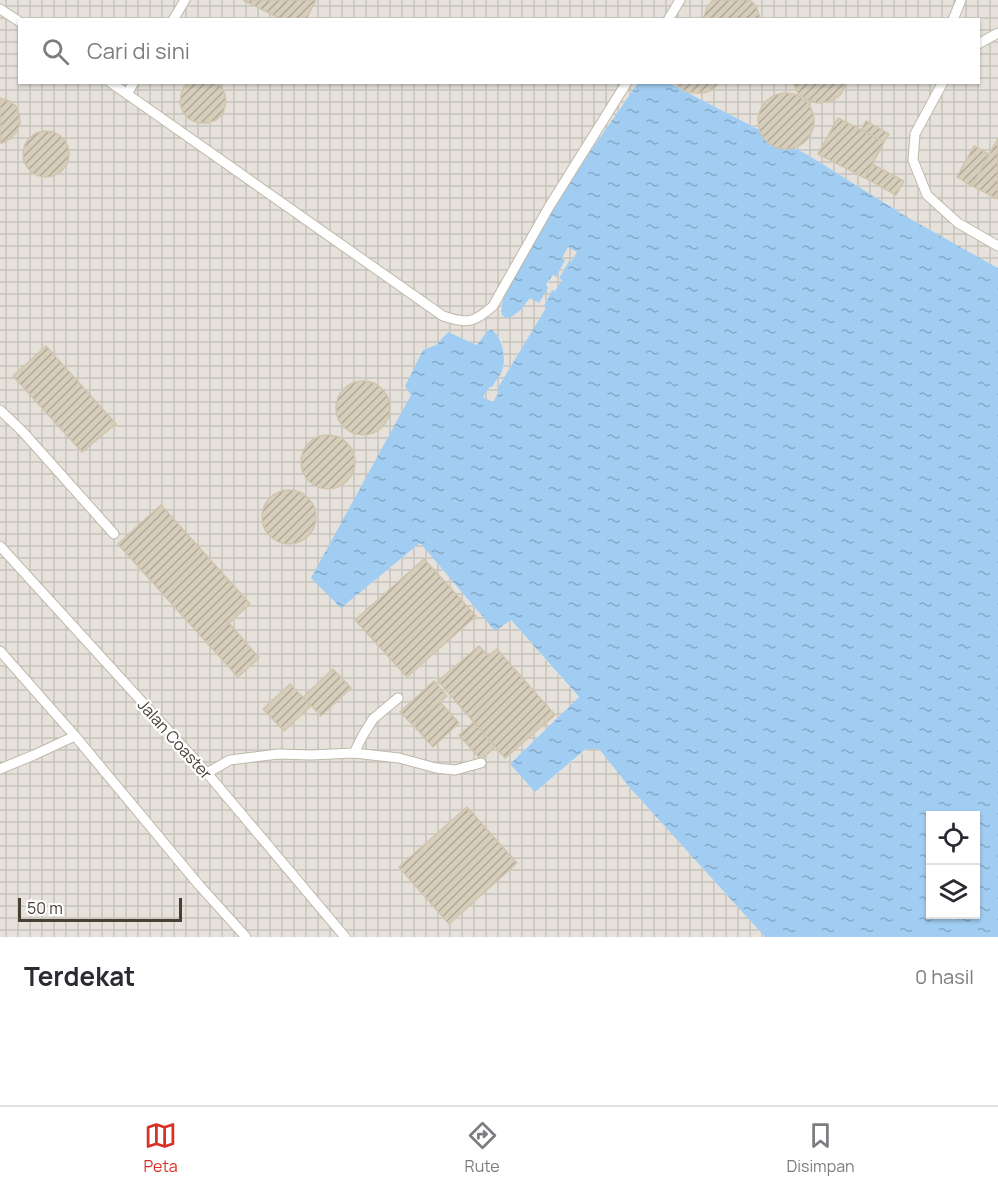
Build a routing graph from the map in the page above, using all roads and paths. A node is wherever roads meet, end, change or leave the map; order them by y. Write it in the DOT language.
graph roads {
  1 [pos="185,0"];
  2 [pos="680,0"];
  3 [pos="961,0"];
  4 [pos="0,9"];
  5 [pos="174,18"];
  6 [pos="669,18"];
  7 [pos="954,18"];
  8 [pos="18,21"];
  9 [pos="998,33"];
  10 [pos="980,43"];
  11 [pos="113,84"];
  12 [pos="133,84"];
  13 [pos="626,84"];
  14 [pos="942,84"];
  15 [pos="127,94"];
  16 [pos="998,246"];
  17 [pos="0,410"];
  18 [pos="114,534"];
  19 [pos="0,546"];
  20 [pos="0,651"];
  21 [pos="398,698"];
  22 [pos="75,735"];
  23 [pos="354,753"];
  24 [pos="481,763"];
  25 [pos="0,769"];
  26 [pos="207,773"];
  27 [pos="246,937"];
  28 [pos="345,937"];
  1 -- 5 [label="lane"];
  2 -- 6 [label="lane"];
  3 -- 7 [label="lane"];
  4 -- 8 [label="lane"];
  9 -- 10 [label="lane"];
  11 -- 15 [label="lane"];
  12 -- 15 [label="lane"];
  13 -- 15 [label="lane"];
  14 -- 16 [label="lane"];
  17 -- 18 [label="lane"];
  19 -- 26 [label="lane, Jalan Coaster"];
  20 -- 22 [label="lane"];
  21 -- 23 [label="lane"];
  22 -- 25 [label="lane"];
  22 -- 27 [label="lane"];
  23 -- 24 [label="lane"];
  23 -- 26 [label="lane"];
  26 -- 28 [label="lane, Jalan Coaster"];
}
